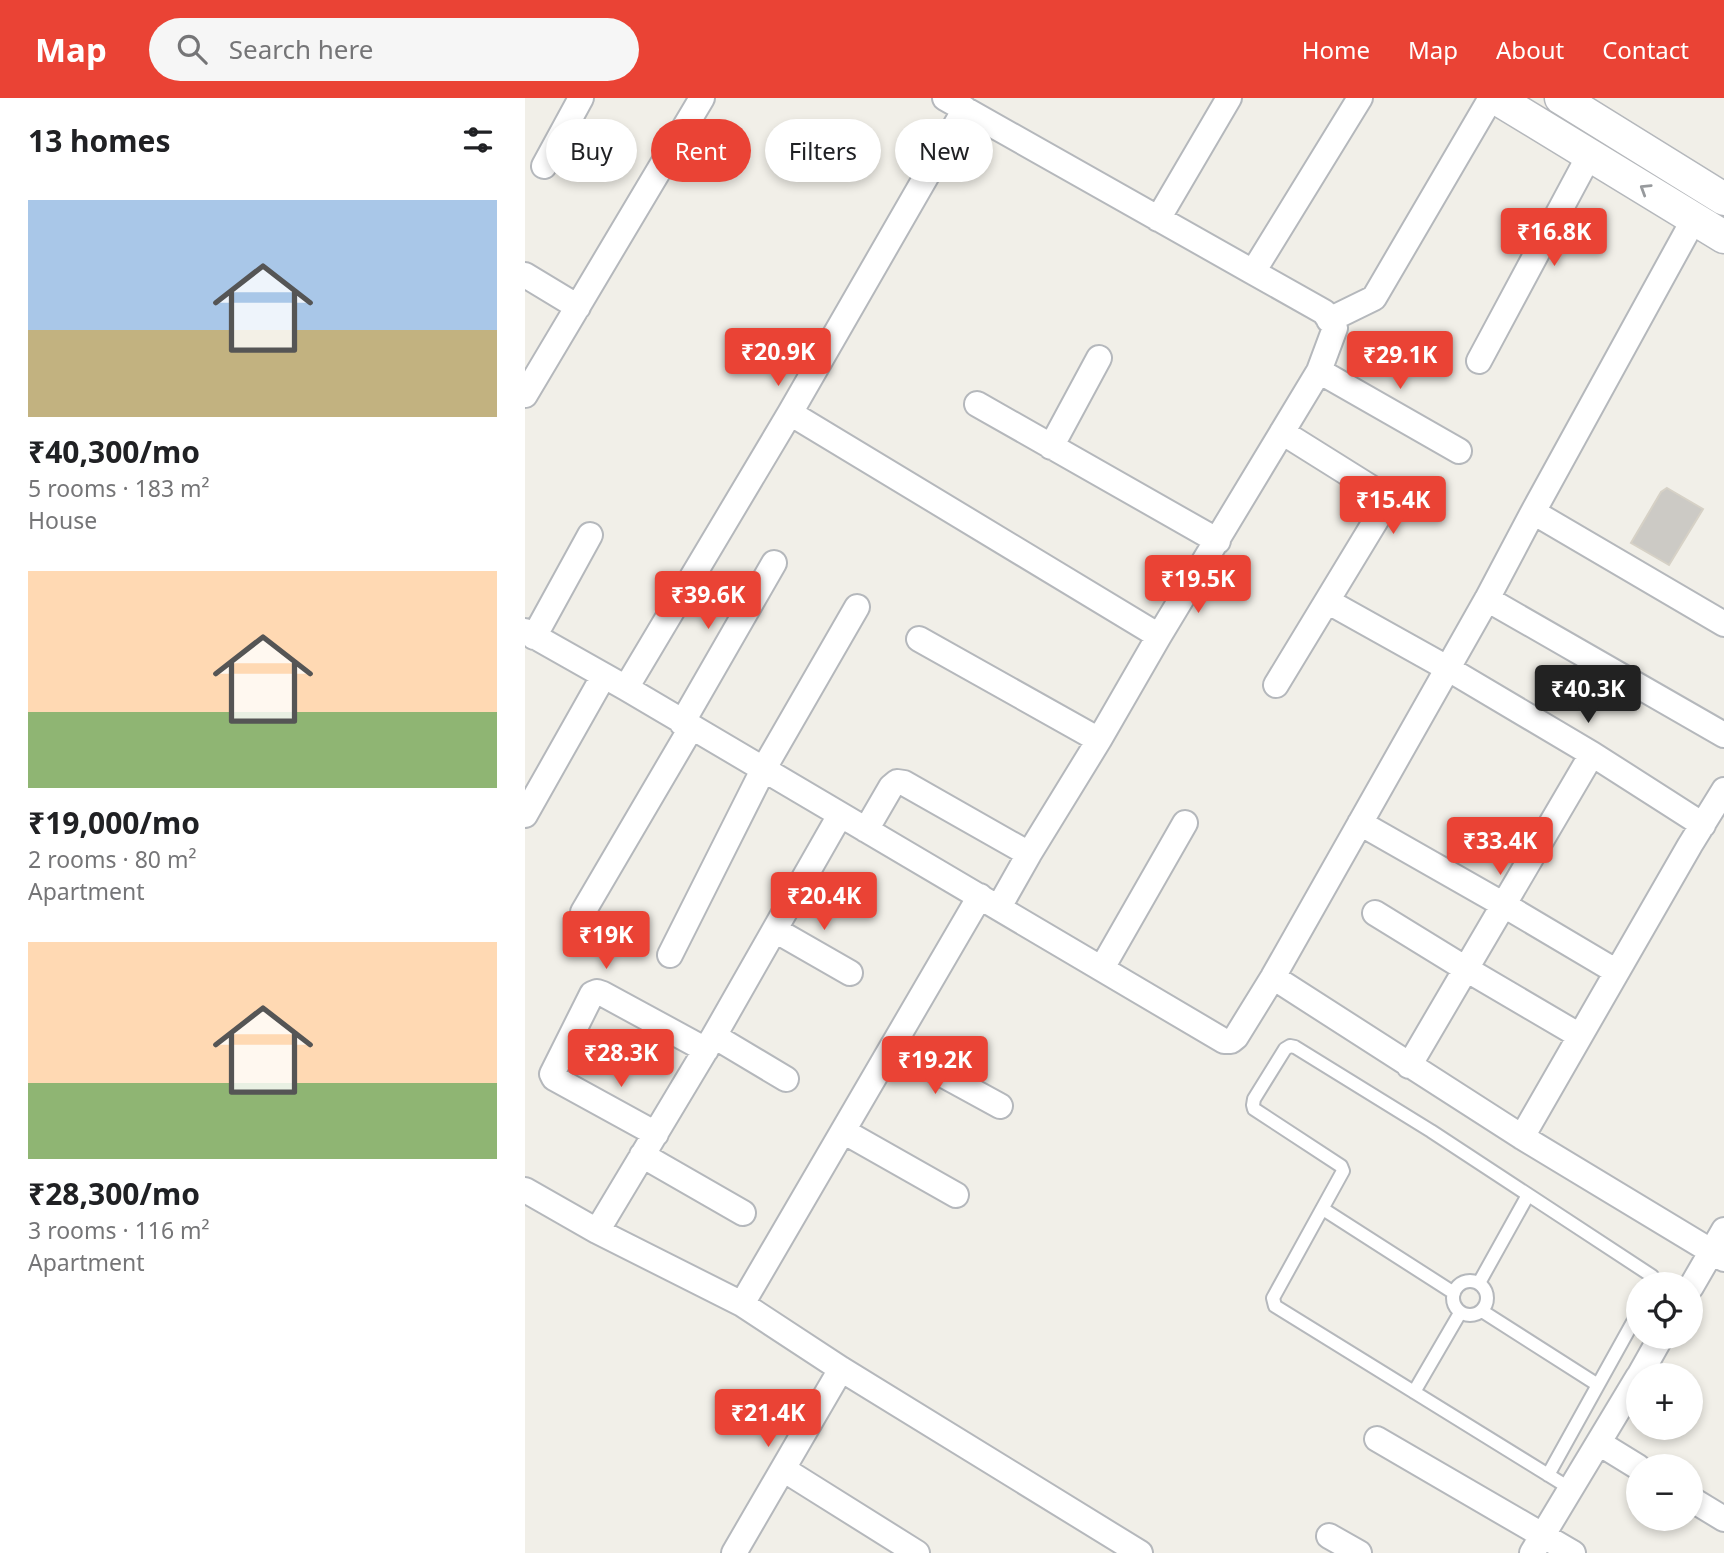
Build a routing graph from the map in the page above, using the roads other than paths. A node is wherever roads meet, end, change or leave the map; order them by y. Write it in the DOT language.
graph roads {
  1 [pos="581,98"];
  2 [pos="702,98"];
  3 [pos="1229,98"];
  4 [pos="1360,98"];
  5 [pos="1493,98"];
  6 [pos="1561,98"];
  7 [pos="955,103"];
  8 [pos="1590,154"];
  9 [pos="544,166"];
  10 [pos="1724,199"];
  11 [pos="1158,219"];
  12 [pos="1694,219"];
  13 [pos="1724,237"];
  14 [pos="1252,272"];
  15 [pos="525,275"];
  16 [pos="578,307"];
  17 [pos="1329,320"];
  18 [pos="1099,358"];
  19 [pos="1479,361"];
  20 [pos="1319,371"];
  21 [pos="529,379"];
  22 [pos="977,404"];
  23 [pos="790,414"];
  24 [pos="1282,432"];
  25 [pos="1051,447"];
  26 [pos="1458,451"];
  27 [pos="1533,512"];
  28 [pos="590,535"];
  29 [pos="1218,541"];
  30 [pos="774,563"];
  31 [pos="1487,599"];
  32 [pos="1327,601"];
  33 [pos="857,607"];
  34 [pos="1724,624"];
  35 [pos="529,634"];
  36 [pos="1159,636"];
  37 [pos="919,639"];
  38 [pos="1447,668"];
  39 [pos="603,677"];
  40 [pos="1276,685"];
  41 [pos="626,688"];
  42 [pos="686,725"];
  43 [pos="1724,736"];
  44 [pos="1099,740"];
  45 [pos="1593,754"];
  46 [pos="763,770"];
  47 [pos="1724,790"];
  48 [pos="525,815"];
  49 [pos="841,815"];
  50 [pos="1185,823"];
  51 [pos="1360,823"];
  52 [pos="1703,825"];
  53 [pos="866,830"];
  54 [pos="1029,854"];
  55 [pos="989,902"];
  56 [pos="1504,905"];
  57 [pos="583,912"];
  58 [pos="1375,913"];
  59 [pos="775,930"];
  60 [pos="670,955"];
  61 [pos="1102,968"];
  62 [pos="1467,969"];
  63 [pos="1617,972"];
  64 [pos="850,973"];
  65 [pos="1273,978"];
  66 [pos="1580,1036"];
  67 [pos="710,1043"];
  68 [pos="892,1046"];
  69 [pos="1409,1066"];
  70 [pos="786,1079"];
  71 [pos="1000,1106"];
  72 [pos="843,1131"];
  73 [pos="656,1134"];
  74 [pos="1522,1137"];
  75 [pos="642,1155"];
  76 [pos="525,1190"];
  77 [pos="956,1195"];
  78 [pos="1528,1195"];
  79 [pos="1323,1209"];
  80 [pos="743,1213"];
  81 [pos="1724,1230"];
  82 [pos="597,1231"];
  83 [pos="1718,1256"];
  84 [pos="1646,1272"];
  85 [pos="1703,1273"];
  86 [pos="1479,1283"];
  87 [pos="1454,1293"];
  88 [pos="742,1304"];
  89 [pos="1482,1311"];
  90 [pos="1460,1313"];
  91 [pos="1626,1335"];
  92 [pos="841,1369"];
  93 [pos="1598,1385"];
  94 [pos="1413,1392"];
  95 [pos="1626,1397"];
  96 [pos="1377,1439"];
  97 [pos="1599,1443"];
  98 [pos="1626,1460"];
  99 [pos="783,1469"];
  100 [pos="1548,1475"];
  101 [pos="1570,1489"];
  102 [pos="1703,1506"];
  103 [pos="1724,1519"];
  104 [pos="1329,1536"];
  105 [pos="1537,1544"];
  106 [pos="734,1553"];
  107 [pos="917,1553"];
  108 [pos="1140,1553"];
  109 [pos="1359,1553"];
  110 [pos="1573,1553"];
  1 -- 9 [label="street"];
  2 -- 16 [label="street"];
  3 -- 11 [label="street"];
  4 -- 14 [label="street"];
  5 -- 8 [label="street"];
  5 -- 17 [label="street"];
  6 -- 10 [label="street"];
  7 -- 11 [label="street"];
  7 -- 23 [label="street"];
  12 -- 8 [label="street, one-way"];
  8 -- 19 [label="street"];
  11 -- 14 [label="street"];
  12 -- 13 [label="street"];
  12 -- 27 [label="street"];
  14 -- 17 [label="street"];
  15 -- 16 [label="street"];
  16 -- 21 [label="street"];
  17 -- 20 [label="street"];
  18 -- 25 [label="street"];
  20 -- 24 [label="street"];
  20 -- 26 [label="street"];
  22 -- 25 [label="street"];
  23 -- 36 [label="street"];
  23 -- 41 [label="street"];
  24 -- 29 [label="street"];
  24 -- 32 [label="street"];
  25 -- 29 [label="street"];
  27 -- 31 [label="street"];
  27 -- 34 [label="street"];
  28 -- 35 [label="street"];
  29 -- 36 [label="street"];
  30 -- 42 [label="street"];
  31 -- 38 [label="street"];
  31 -- 43 [label="street"];
  32 -- 38 [label="street"];
  32 -- 40 [label="street"];
  33 -- 46 [label="street"];
  35 -- 39 [label="street"];
  36 -- 44 [label="street"];
  37 -- 44 [label="street"];
  38 -- 45 [label="street"];
  38 -- 51 [label="street"];
  39 -- 41 [label="street"];
  39 -- 48 [label="street"];
  41 -- 42 [label="street"];
  42 -- 46 [label="street"];
  42 -- 57 [label="street"];
  44 -- 54 [label="street"];
  45 -- 52 [label="street"];
  45 -- 56 [label="street"];
  46 -- 49 [label="street"];
  46 -- 60 [label="street"];
  47 -- 52 [label="street"];
  49 -- 53 [label="street"];
  49 -- 59 [label="street"];
  50 -- 61 [label="street"];
  51 -- 56 [label="street"];
  51 -- 65 [label="street"];
  52 -- 63 [label="street"];
  53 -- 54 [label="street"];
  53 -- 55 [label="street"];
  54 -- 55 [label="street"];
  55 -- 61 [label="street"];
  55 -- 68 [label="street"];
  56 -- 62 [label="street"];
  56 -- 63 [label="street"];
  58 -- 62 [label="street"];
  59 -- 64 [label="street"];
  59 -- 67 [label="street"];
  61 -- 65 [label="street"];
  62 -- 66 [label="street"];
  62 -- 69 [label="street"];
  63 -- 66 [label="street"];
  65 -- 69 [label="street"];
  66 -- 74 [label="street"];
  67 -- 70 [label="street"];
  67 -- 73 [label="street"];
  67 -- 73 [label="street"];
  68 -- 71 [label="street"];
  68 -- 72 [label="street"];
  69 -- 74 [label="street"];
  72 -- 77 [label="street"];
  72 -- 88 [label="street"];
  73 -- 75 [label="street"];
  74 -- 83 [label="street"];
  75 -- 80 [label="street"];
  75 -- 82 [label="street"];
  76 -- 82 [label="street"];
  78 -- 79 [label="lane"];
  78 -- 84 [label="lane"];
  78 -- 86 [label="lane"];
  79 -- 87 [label="lane"];
  79 -- 94 [label="lane"];
  81 -- 83 [label="street"];
  82 -- 88 [label="street"];
  83 -- 85 [label="street"];
  86 -- 87 [label="lane"];
  86 -- 89 [label="lane"];
  87 -- 90 [label="lane"];
  88 -- 92 [label="street"];
  89 -- 90 [label="lane"];
  89 -- 93 [label="lane"];
  90 -- 94 [label="lane"];
  91 -- 93 [label="lane"];
  92 -- 99 [label="street"];
  92 -- 108 [label="street"];
  93 -- 100 [label="lane"];
  94 -- 100 [label="lane"];
  95 -- 97 [label="street"];
  96 -- 105 [label="street"];
  97 -- 98 [label="street"];
  97 -- 101 [label="street"];
  99 -- 106 [label="street"];
  99 -- 107 [label="street"];
  100 -- 101 [label="lane"];
  101 -- 105 [label="street"];
  102 -- 103 [label="street"];
  104 -- 109 [label="street"];
  105 -- 110 [label="street"];
}
